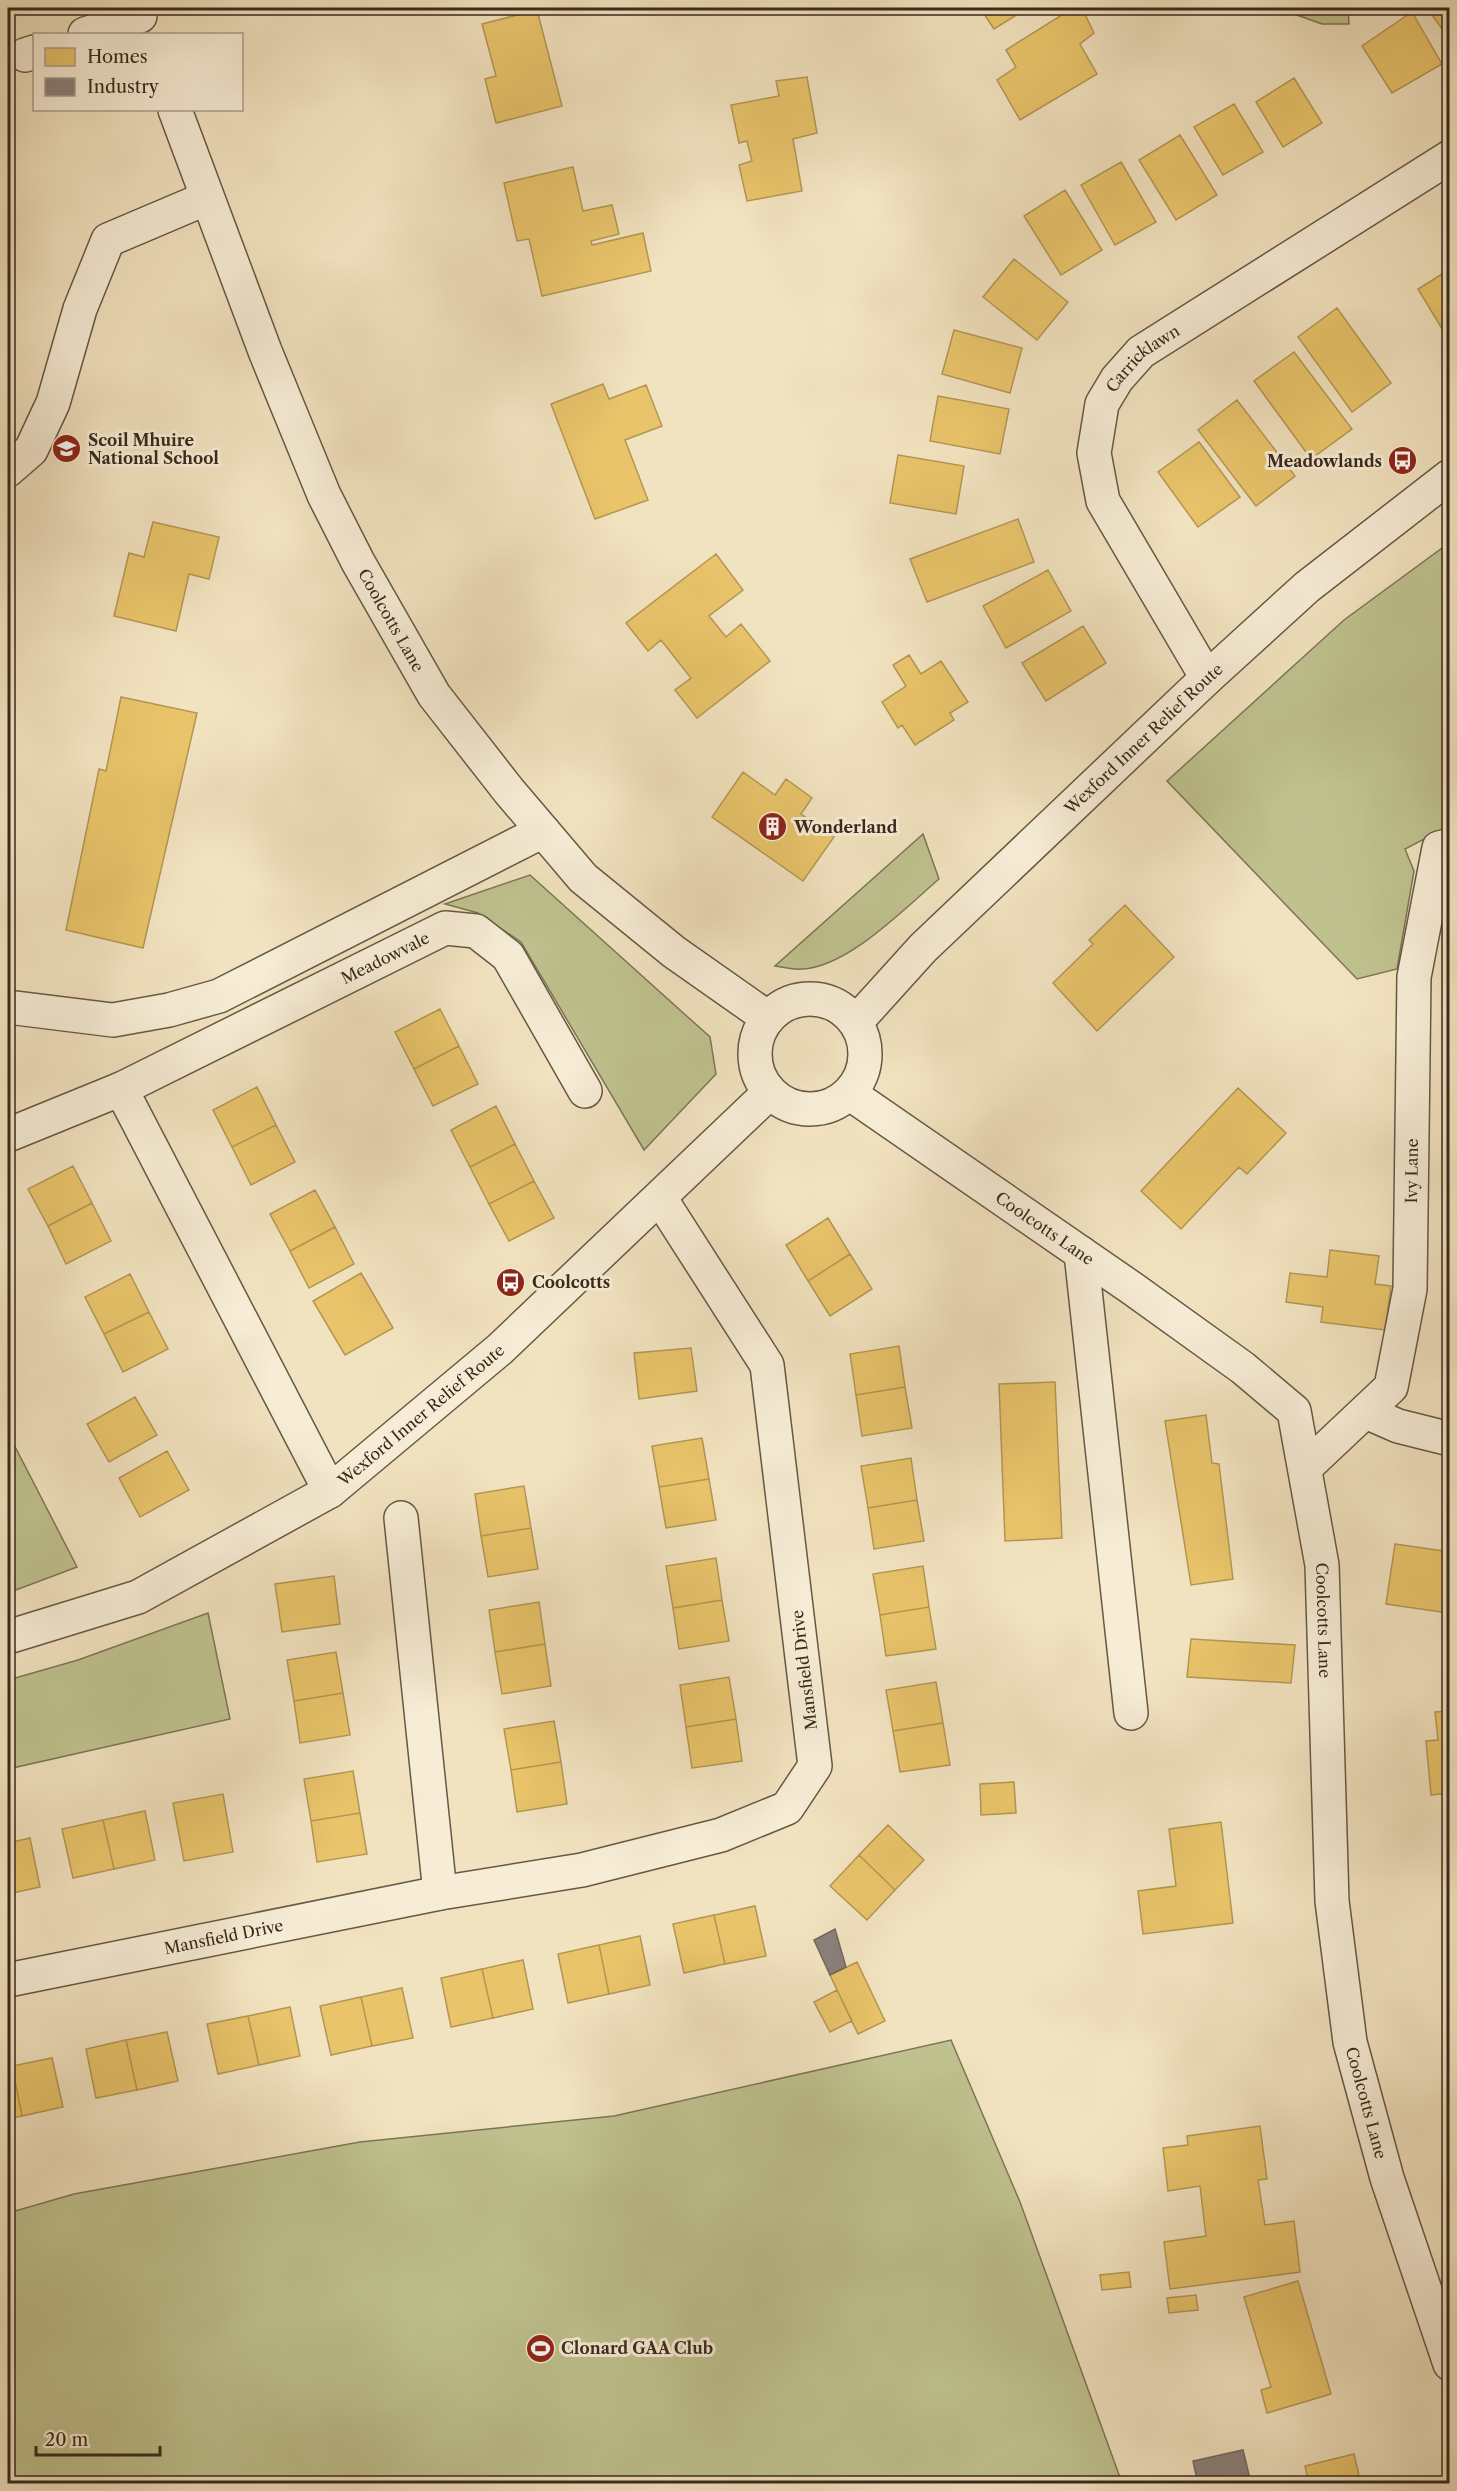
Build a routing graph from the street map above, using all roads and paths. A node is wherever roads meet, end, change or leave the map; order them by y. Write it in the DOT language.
graph roads {
  1 [pos="141,19"];
  2 [pos="89,33"];
  3 [pos="175,111"];
  4 [pos="1449,157"];
  5 [pos="207,198"];
  6 [pos="8,470"];
  7 [pos="1449,476"];
  8 [pos="1207,678"];
  9 [pos="543,831"];
  10 [pos="1449,845"];
  11 [pos="8,1007"];
  12 [pos="768,1018"];
  13 [pos="856,1022"];
  14 [pos="121,1089"];
  15 [pos="585,1090"];
  16 [pos="770,1092"];
  17 [pos="849,1093"];
  18 [pos="8,1136"];
  19 [pos="660,1198"];
  20 [pos="1081,1253"];
  21 [pos="1366,1412"];
  22 [pos="1449,1439"];
  23 [pos="1305,1468"];
  24 [pos="330,1491"];
  25 [pos="401,1518"];
  26 [pos="8,1637"];
  27 [pos="1131,1713"];
  28 [pos="440,1893"];
  29 [pos="8,1980"];
  30 [pos="1449,2364"];
  1 -- 2 [label="street"];
  3 -- 5 [label="street, Coolcotts Lane"];
  4 -- 8 [label="street, Carricklawn"];
  5 -- 6 [label="street"];
  5 -- 9 [label="street, Coolcotts Lane"];
  7 -- 8 [label="street, Wexford Inner Relief Route"];
  8 -- 13 [label="street, Wexford Inner Relief Route"];
  9 -- 11 [label="street"];
  9 -- 12 [label="street, Coolcotts Lane"];
  10 -- 21 [label="street, Ivy Lane"];
  12 -- 13 [label="street"];
  12 -- 16 [label="street"];
  13 -- 17 [label="street"];
  14 -- 15 [label="street, Meadowvale"];
  14 -- 18 [label="street, Meadowvale"];
  14 -- 24 [label="street"];
  16 -- 17 [label="street"];
  16 -- 19 [label="street, Wexford Inner Relief Route"];
  17 -- 20 [label="street, Coolcotts Lane"];
  19 -- 24 [label="street, Wexford Inner Relief Route"];
  19 -- 28 [label="street, Mansfield Drive"];
  20 -- 23 [label="street, Coolcotts Lane"];
  20 -- 27 [label="street"];
  21 -- 22 [label="street"];
  21 -- 23 [label="street, Ivy Lane"];
  23 -- 30 [label="street, Coolcotts Lane"];
  24 -- 26 [label="street, Wexford Inner Relief Route"];
  25 -- 28 [label="street"];
  28 -- 29 [label="street, Mansfield Drive"];
}
